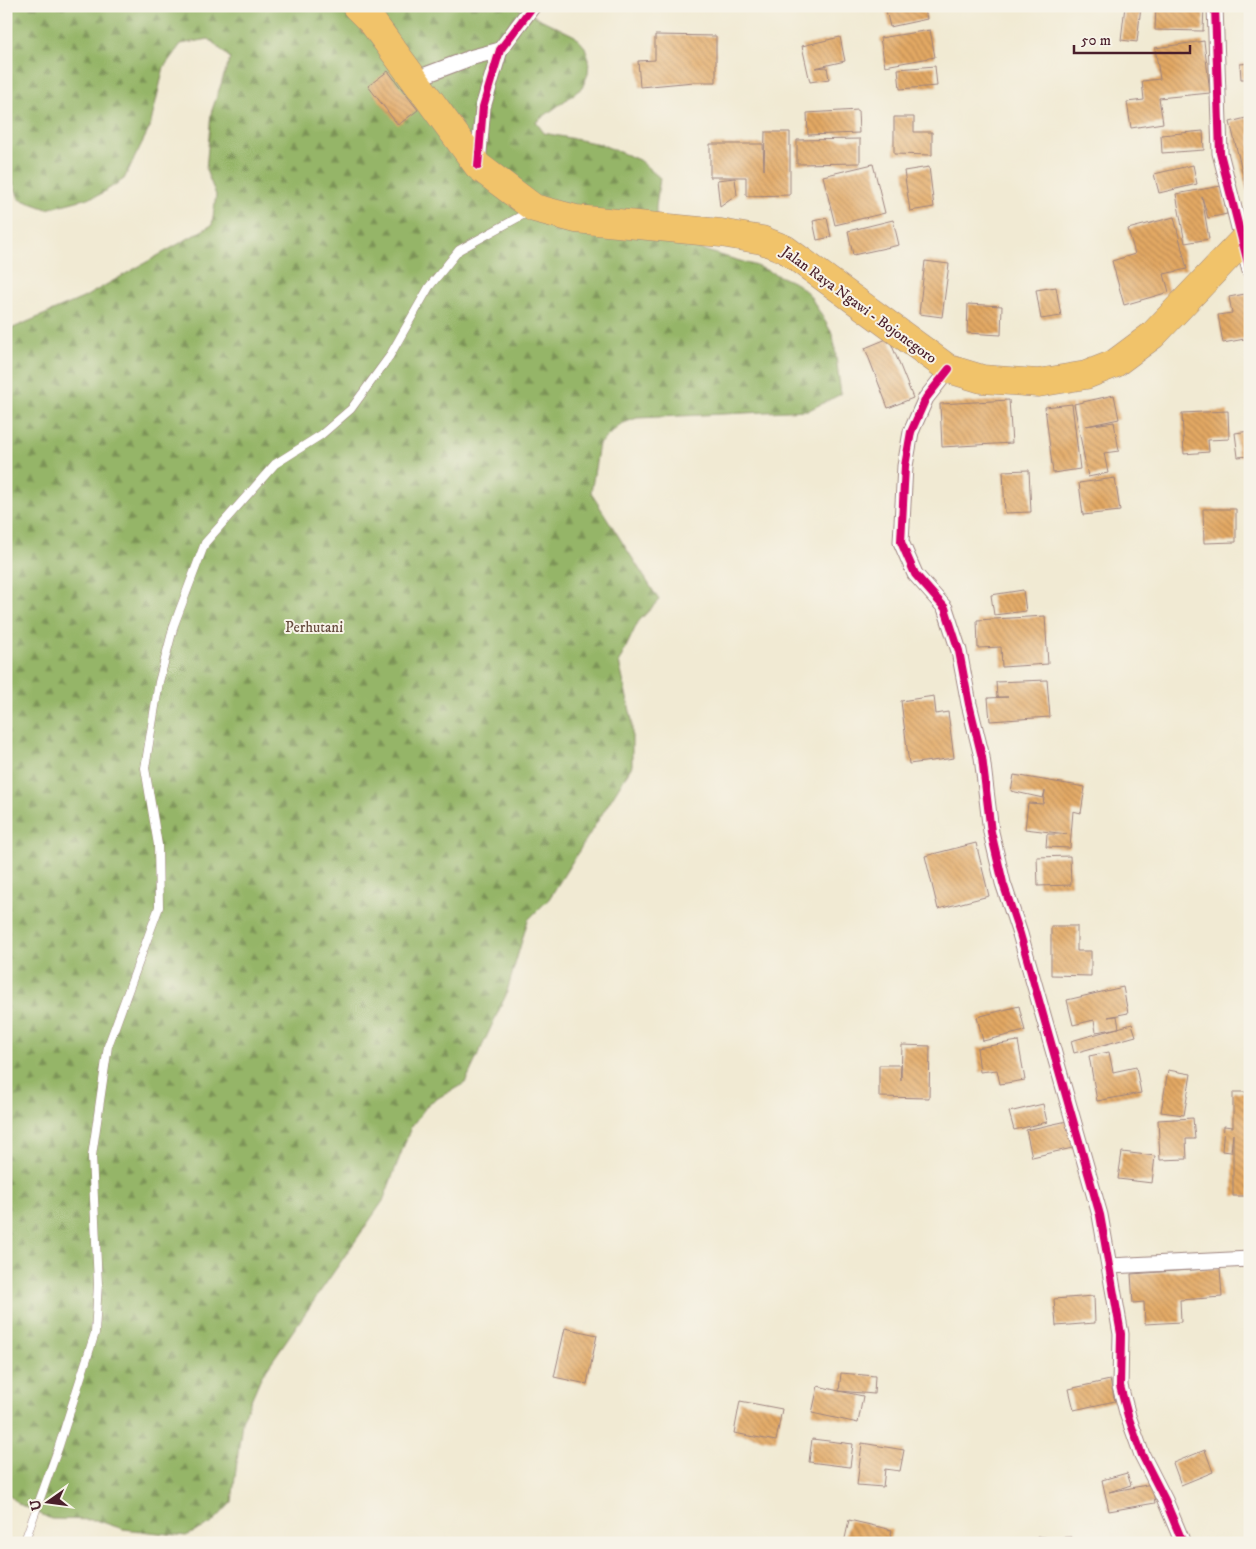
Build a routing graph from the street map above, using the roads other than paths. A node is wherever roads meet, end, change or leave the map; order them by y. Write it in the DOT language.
graph roads {
  1 [pos="356,6"];
  2 [pos="533,6"];
  3 [pos="1215,6"];
  4 [pos="500,50"];
  5 [pos="415,80"];
  6 [pos="478,166"];
  7 [pos="534,208"];
  8 [pos="1246,238"];
  9 [pos="1250,271"];
  10 [pos="949,369"];
  11 [pos="1250,1259"];
  12 [pos="1110,1266"];
  13 [pos="24,1543"];
  14 [pos="1183,1543"];
  1 -- 5 [label="highway, Jalan Raya Ngawi - Bojonegoro"];
  2 -- 4 [label="street"];
  3 -- 8 [label="street"];
  4 -- 5 [label="street"];
  4 -- 6 [label="street"];
  5 -- 6 [label="highway, Jalan Raya Ngawi - Bojonegoro"];
  6 -- 7 [label="highway, Jalan Raya Ngawi - Bojonegoro"];
  7 -- 10 [label="highway, Jalan Raya Ngawi - Bojonegoro"];
  7 -- 13 [label="lane"];
  8 -- 9 [label="street"];
  8 -- 10 [label="highway, Jalan Raya Ngawi - Bojonegoro"];
  10 -- 12 [label="street"];
  11 -- 12 [label="street"];
  12 -- 14 [label="street"];
}
